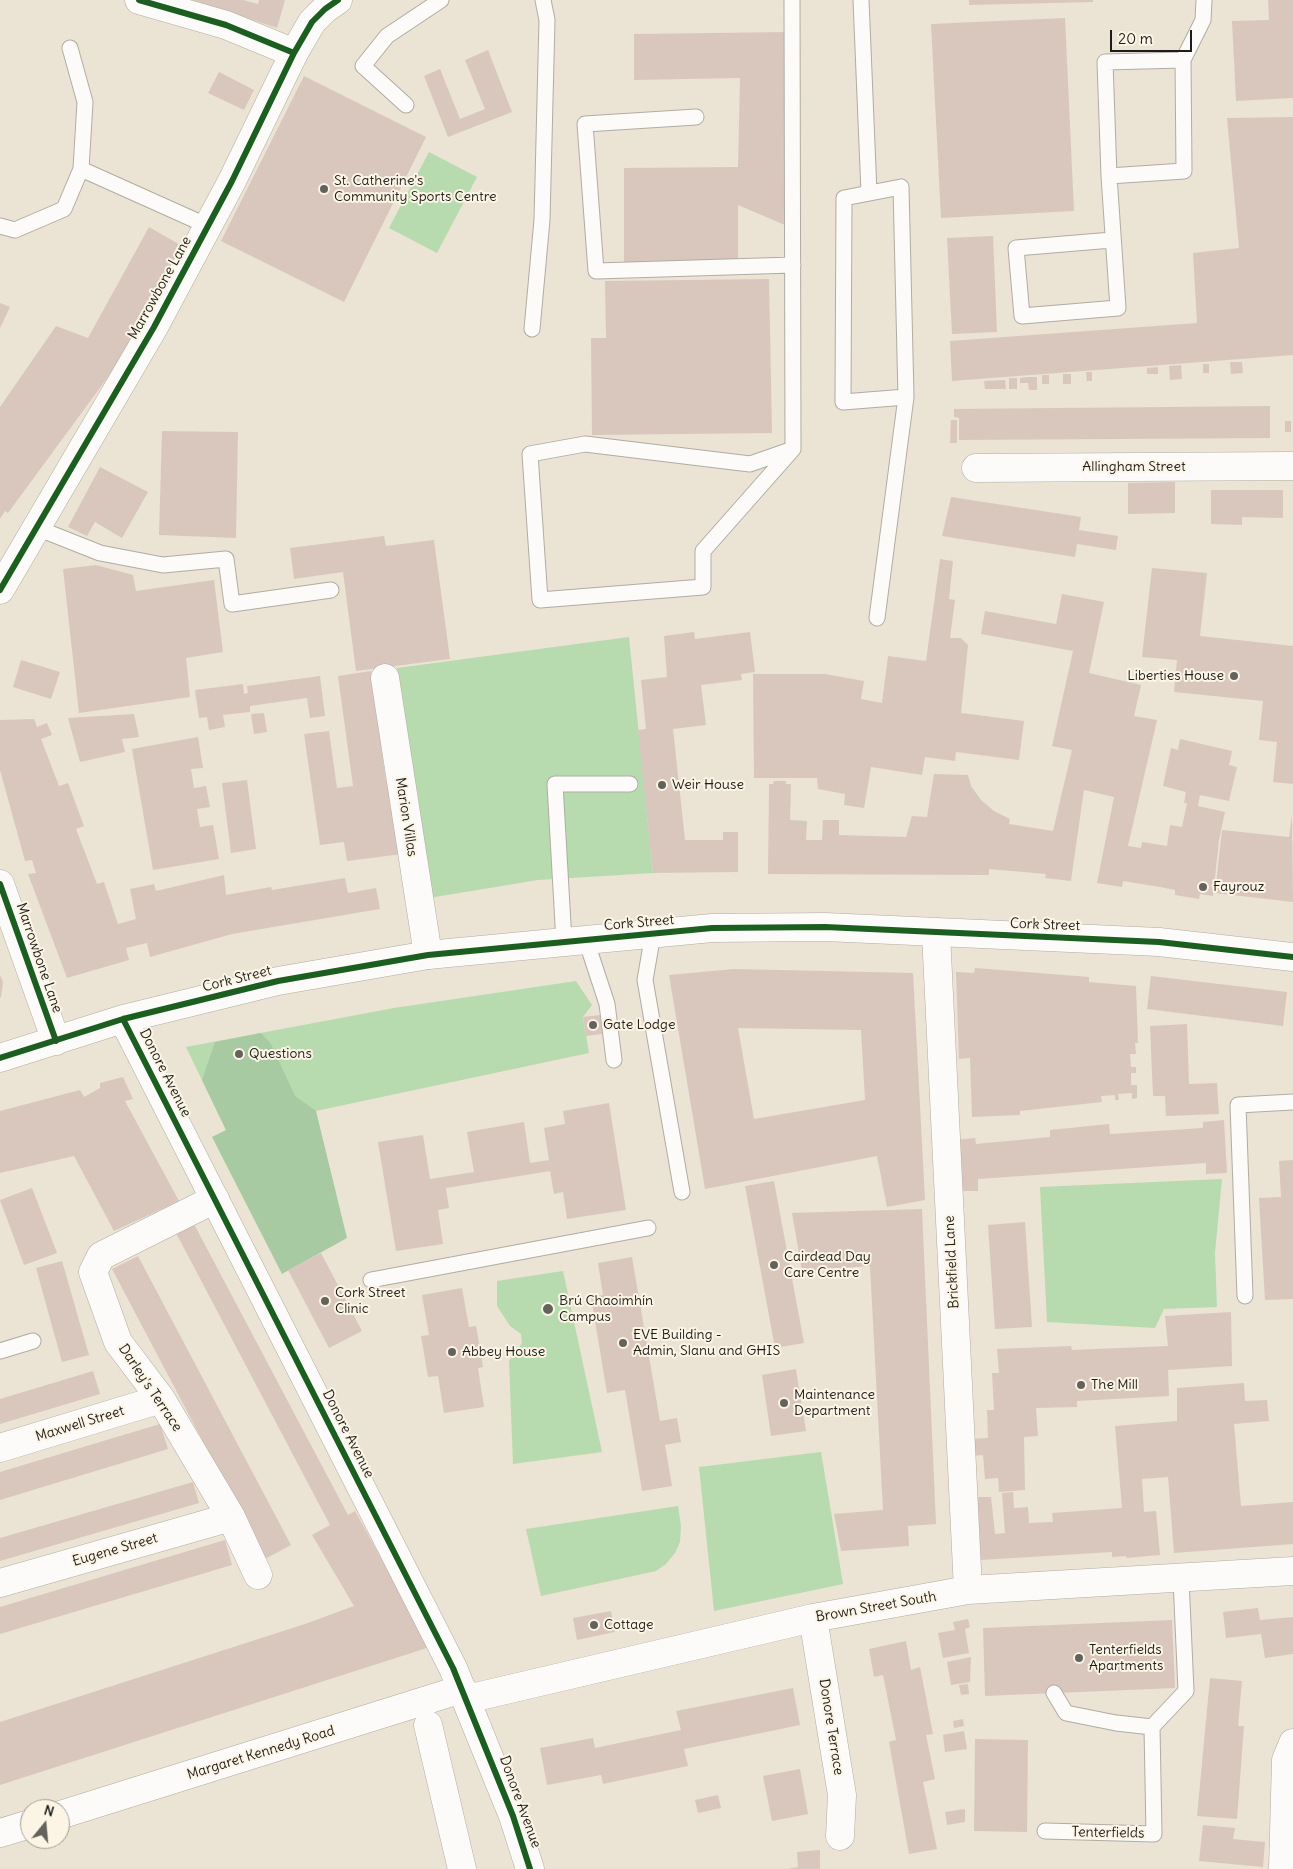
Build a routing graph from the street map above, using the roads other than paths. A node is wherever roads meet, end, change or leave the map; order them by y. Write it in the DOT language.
graph roads {
  1 [pos="139,0"];
  2 [pos="338,0"];
  3 [pos="441,0"];
  4 [pos="543,0"];
  5 [pos="792,0"];
  6 [pos="860,0"];
  7 [pos="1204,0"];
  8 [pos="70,48"];
  9 [pos="294,53"];
  10 [pos="1183,60"];
  11 [pos="406,105"];
  12 [pos="696,117"];
  13 [pos="81,170"];
  14 [pos="1109,176"];
  15 [pos="869,193"];
  16 [pos="0,226"];
  17 [pos="208,226"];
  18 [pos="1112,240"];
  19 [pos="793,265"];
  20 [pos="532,330"];
  21 [pos="906,397"];
  22 [pos="793,449"];
  23 [pos="1293,466"];
  24 [pos="976,468"];
  25 [pos="37,528"];
  26 [pos="0,590"];
  27 [pos="331,590"];
  28 [pos="877,618"];
  29 [pos="385,678"];
  30 [pos="630,784"];
  31 [pos="0,884"];
  32 [pos="936,933"];
  33 [pos="653,934"];
  34 [pos="575,941"];
  35 [pos="428,955"];
  36 [pos="1293,958"];
  37 [pos="123,1019"];
  38 [pos="56,1041"];
  39 [pos="0,1058"];
  40 [pos="614,1060"];
  41 [pos="1293,1102"];
  42 [pos="682,1192"];
  43 [pos="215,1199"];
  44 [pos="648,1228"];
  45 [pos="371,1280"];
  46 [pos="1245,1296"];
  47 [pos="32,1341"];
  48 [pos="0,1351"];
  49 [pos="161,1399"];
  50 [pos="0,1448"];
  51 [pos="231,1517"];
  52 [pos="1293,1571"];
  53 [pos="258,1576"];
  54 [pos="1181,1579"];
  55 [pos="0,1583"];
  56 [pos="968,1590"];
  57 [pos="813,1618"];
  58 [pos="1054,1692"];
  59 [pos="464,1694"];
  60 [pos="428,1725"];
  61 [pos="1152,1726"];
  62 [pos="1293,1743"];
  63 [pos="70,1812"];
  64 [pos="20,1827"];
  65 [pos="1045,1831"];
  66 [pos="0,1833"];
  67 [pos="840,1836"];
  68 [pos="462,1869"];
  69 [pos="530,1869"];
  70 [pos="1282,1869"];
  1 -- 9 [label="street"];
  2 -- 9 [label="street, Marrowbone Lane"];
  3 -- 11 [label="lane"];
  4 -- 20 [label="lane"];
  5 -- 19 [label="lane"];
  6 -- 15 [label="lane"];
  7 -- 10 [label="lane"];
  8 -- 13 [label="lane"];
  9 -- 17 [label="street, Marrowbone Lane"];
  10 -- 14 [label="lane"];
  10 -- 14 [label="lane"];
  12 -- 19 [label="lane"];
  13 -- 16 [label="lane"];
  13 -- 17 [label="lane"];
  14 -- 18 [label="lane"];
  15 -- 21 [label="lane"];
  15 -- 21 [label="lane"];
  17 -- 25 [label="street, Marrowbone Lane"];
  18 -- 18 [label="lane"];
  19 -- 22 [label="lane"];
  21 -- 28 [label="lane"];
  22 -- 22 [label="lane"];
  23 -- 24 [label="street, Allingham Street"];
  25 -- 26 [label="street, Marrowbone Lane"];
  25 -- 27 [label="lane"];
  29 -- 35 [label="street, Marion Villas"];
  30 -- 34 [label="lane"];
  31 -- 38 [label="street, Marrowbone Lane"];
  32 -- 33 [label="street, Cork Street"];
  32 -- 36 [label="street, Cork Street"];
  32 -- 56 [label="street, Brickfield Lane"];
  33 -- 34 [label="street, Cork Street"];
  33 -- 42 [label="lane"];
  34 -- 35 [label="street, Cork Street"];
  34 -- 40 [label="lane"];
  35 -- 37 [label="street, Cork Street"];
  37 -- 38 [label="street, Cork Street"];
  37 -- 43 [label="street, Donore Avenue"];
  38 -- 39 [label="street, Cork Street"];
  41 -- 46 [label="lane"];
  43 -- 49 [label="street, Darley's Terrace"];
  43 -- 59 [label="street, Donore Avenue"];
  44 -- 45 [label="lane"];
  47 -- 48 [label="lane"];
  49 -- 50 [label="street, Maxwell Street"];
  49 -- 51 [label="street, Darley's Terrace"];
  51 -- 53 [label="street, Darley's Terrace"];
  51 -- 55 [label="street, Eugene Street"];
  52 -- 54 [label="street, Brown Street South"];
  54 -- 56 [label="street, Brown Street South"];
  54 -- 61 [label="lane"];
  56 -- 57 [label="street, Brown Street South"];
  57 -- 59 [label="street, Brown Street South"];
  57 -- 67 [label="street, Donore Terrace"];
  58 -- 61 [label="lane"];
  59 -- 63 [label="street, Margaret Kennedy Road"];
  59 -- 69 [label="street, Donore Avenue"];
  60 -- 68 [label="street"];
  61 -- 65 [label="lane, Tenterfields"];
  62 -- 70 [label="street"];
  64 -- 66 [label="street"];
}
